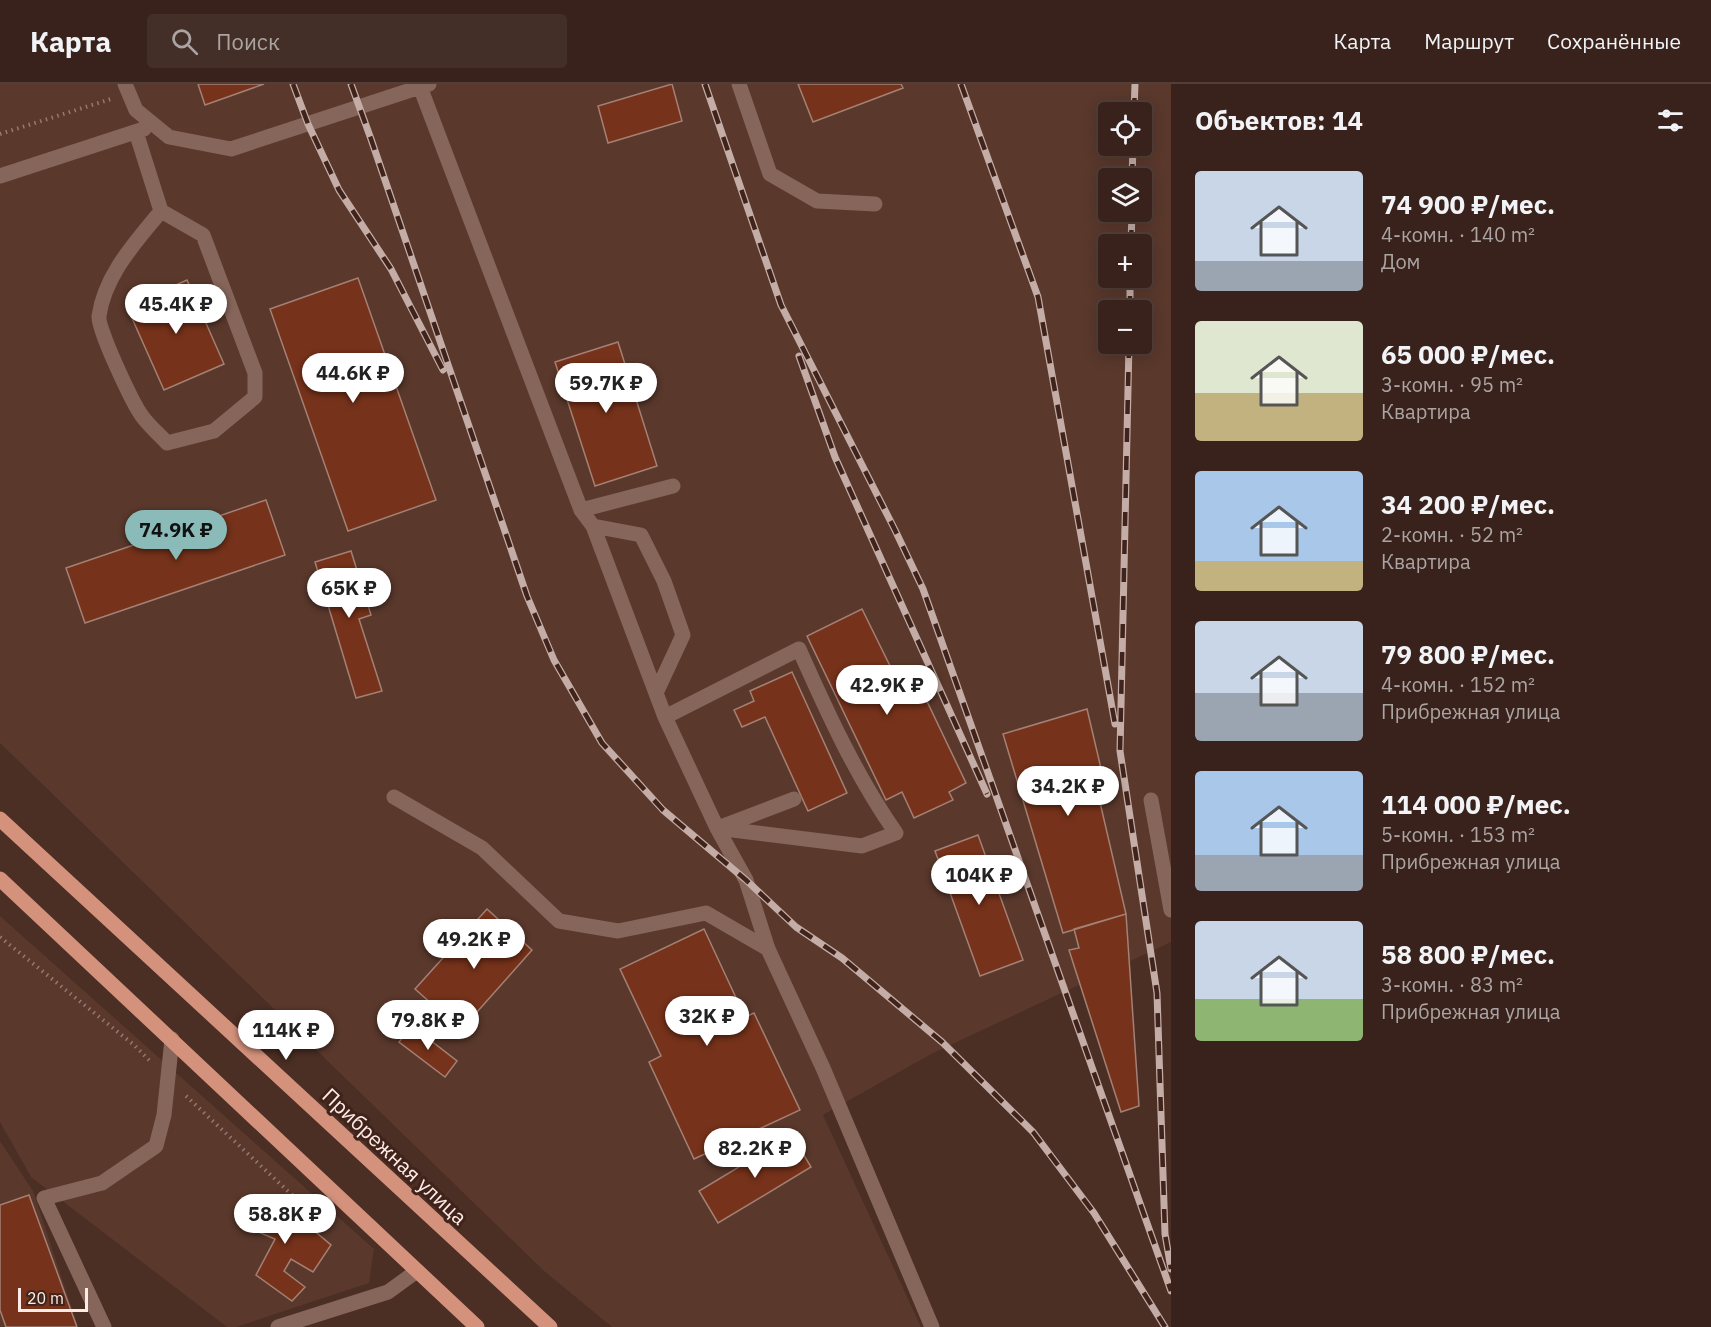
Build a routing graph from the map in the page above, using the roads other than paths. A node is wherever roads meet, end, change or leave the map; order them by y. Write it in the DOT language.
graph roads {
  1 [pos="739,84"];
  2 [pos="422,85"];
  3 [pos="127,89"];
  4 [pos="155,126"];
  5 [pos="136,132"];
  6 [pos="0,176"];
  7 [pos="875,204"];
  8 [pos="161,211"];
  9 [pos="673,486"];
  10 [pos="580,510"];
  11 [pos="593,526"];
  12 [pos="656,693"];
  13 [pos="665,717"];
  14 [pos="394,797"];
  15 [pos="794,799"];
  16 [pos="1151,800"];
  17 [pos="0,819"];
  18 [pos="717,828"];
  19 [pos="0,879"];
  20 [pos="1171,910"];
  21 [pos="768,948"];
  22 [pos="172,1039"];
  23 [pos="417,1271"];
  24 [pos="105,1327"];
  25 [pos="278,1327"];
  26 [pos="477,1327"];
  27 [pos="550,1327"];
  28 [pos="932,1327"];
  1 -- 7 [label="lane"];
  2 -- 4 [label="lane"];
  2 -- 10 [label="lane"];
  3 -- 4 [label="lane"];
  4 -- 5 [label="lane"];
  5 -- 6 [label="lane"];
  5 -- 8 [label="lane"];
  8 -- 8 [label="lane"];
  9 -- 10 [label="lane"];
  10 -- 11 [label="lane"];
  11 -- 12 [label="lane"];
  11 -- 12 [label="lane"];
  12 -- 13 [label="lane"];
  13 -- 18 [label="lane"];
  13 -- 18 [label="lane"];
  14 -- 21 [label="lane"];
  15 -- 18 [label="lane"];
  16 -- 20 [label="lane"];
  17 -- 27 [label="main road, Прибрежная улица"];
  18 -- 21 [label="lane"];
  19 -- 22 [label="main road"];
  21 -- 28 [label="lane"];
  22 -- 23 [label="main road"];
  22 -- 24 [label="lane"];
  23 -- 25 [label="lane"];
  23 -- 26 [label="main road"];
}
